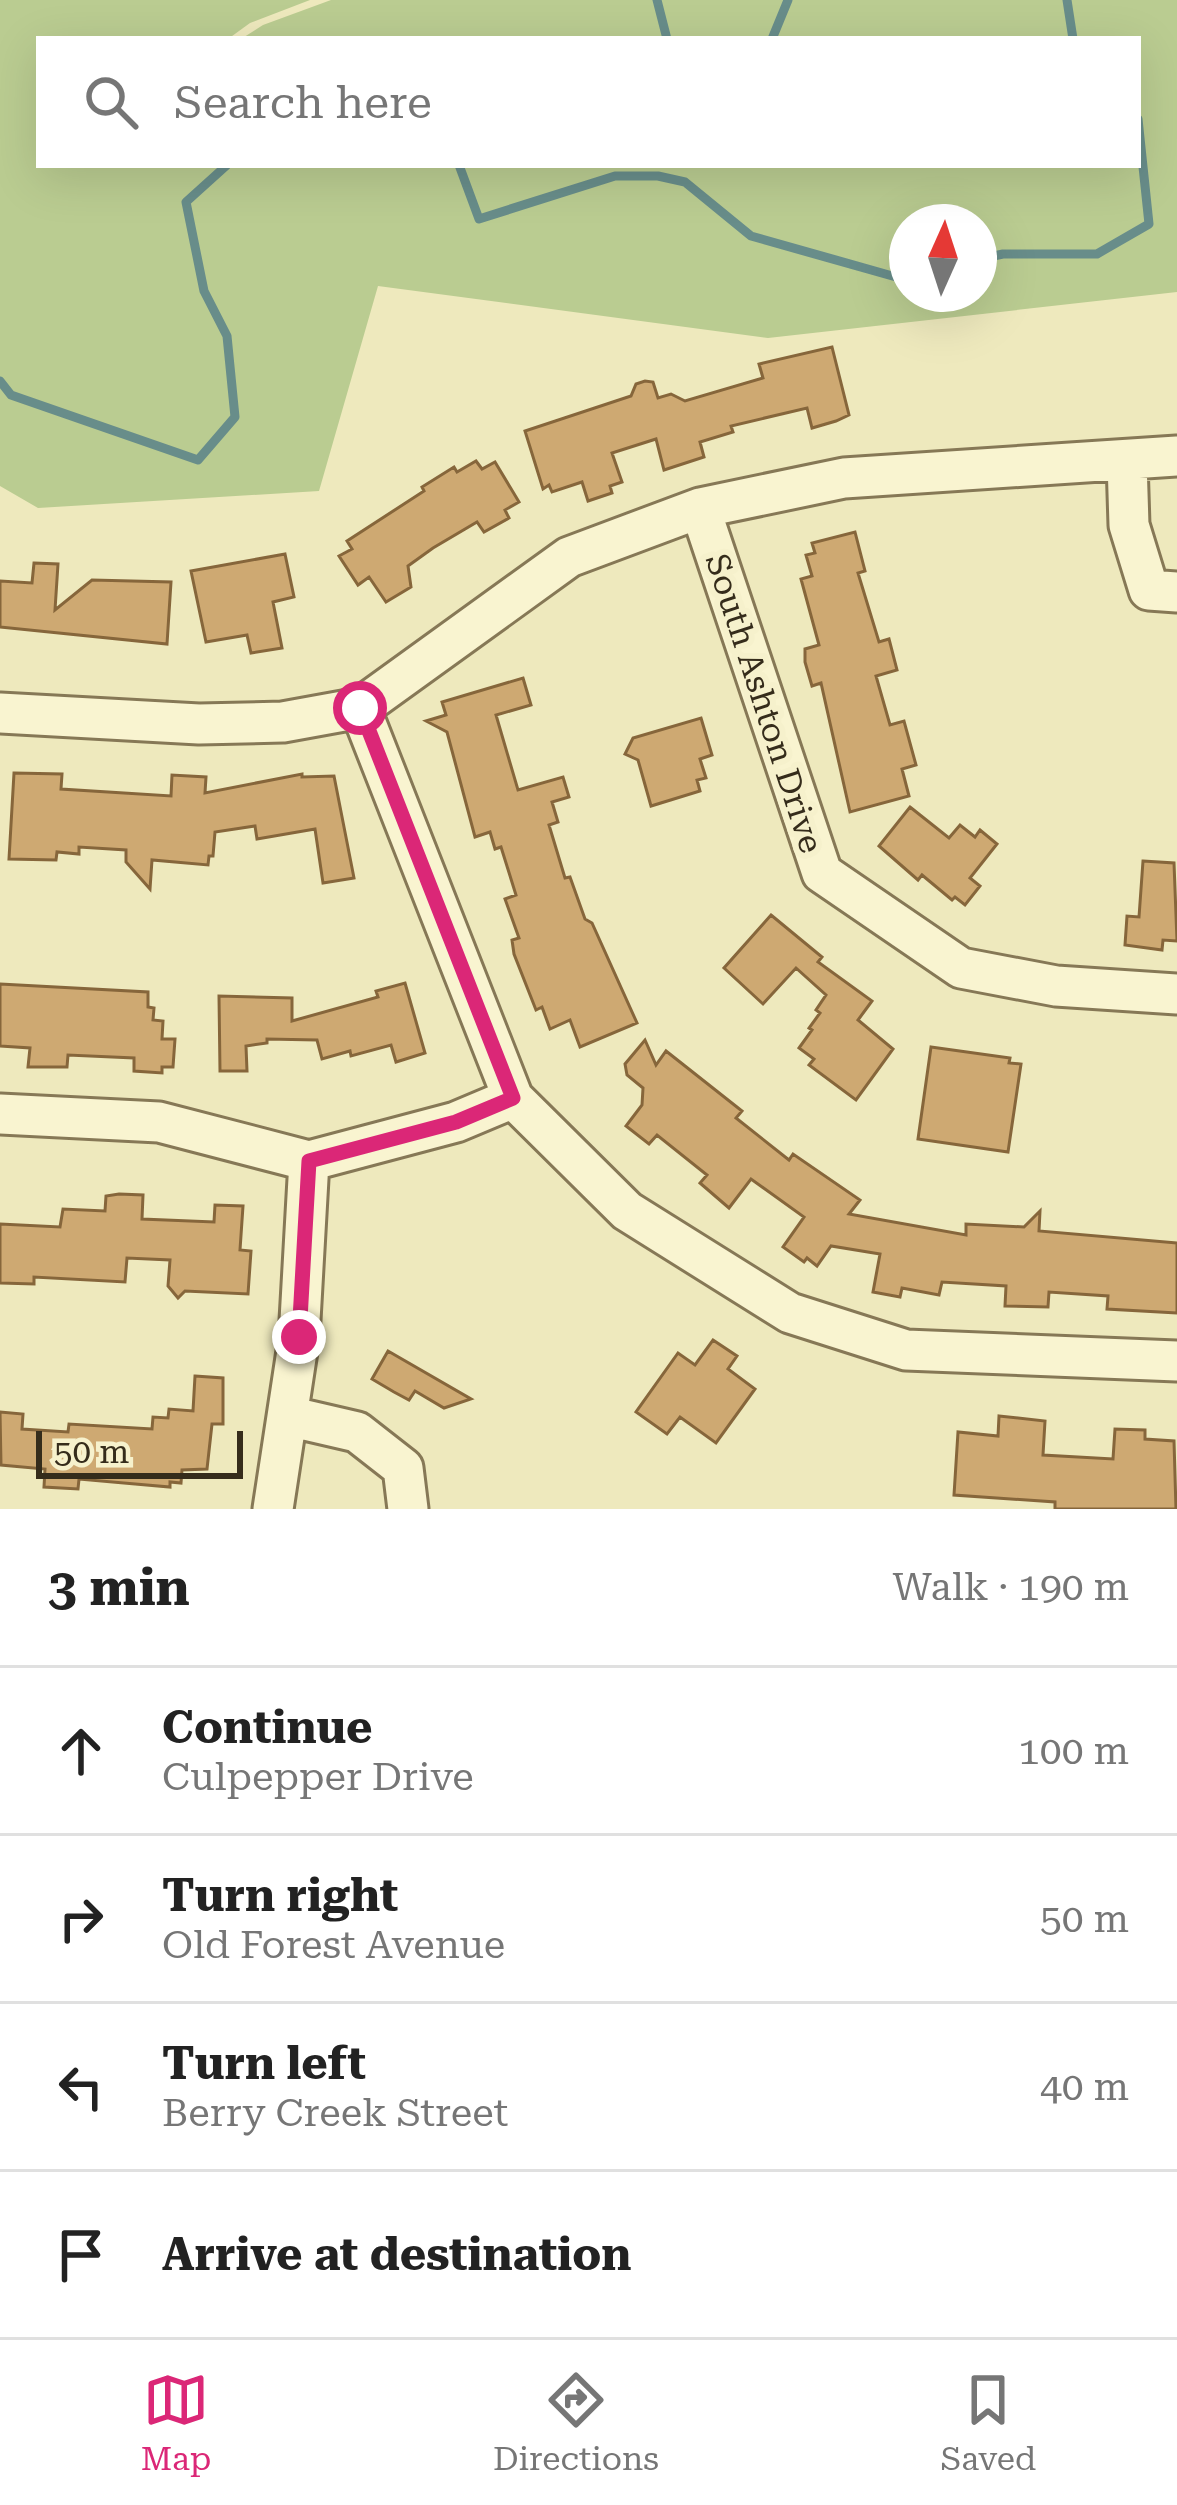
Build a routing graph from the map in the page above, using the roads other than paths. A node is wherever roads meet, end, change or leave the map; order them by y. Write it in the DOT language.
graph roads {
  1 [pos="1177,456"];
  2 [pos="1127,460"];
  3 [pos="700,508"];
  4 [pos="1177,592"];
  5 [pos="360,708"];
  6 [pos="0,713"];
  7 [pos="1177,994"];
  8 [pos="513,1098"];
  9 [pos="0,1114"];
  10 [pos="309,1161"];
  11 [pos="1177,1361"];
  12 [pos="288,1416"];
  13 [pos="273,1509"];
  14 [pos="408,1509"];
  1 -- 2 [label="street"];
  2 -- 3 [label="street"];
  2 -- 4 [label="street"];
  3 -- 5 [label="street"];
  3 -- 7 [label="street, South Ashton Drive"];
  5 -- 6 [label="street"];
  5 -- 8 [label="street"];
  8 -- 10 [label="street"];
  8 -- 11 [label="street"];
  9 -- 10 [label="street"];
  10 -- 12 [label="street"];
  12 -- 13 [label="street"];
  12 -- 14 [label="street"];
}
